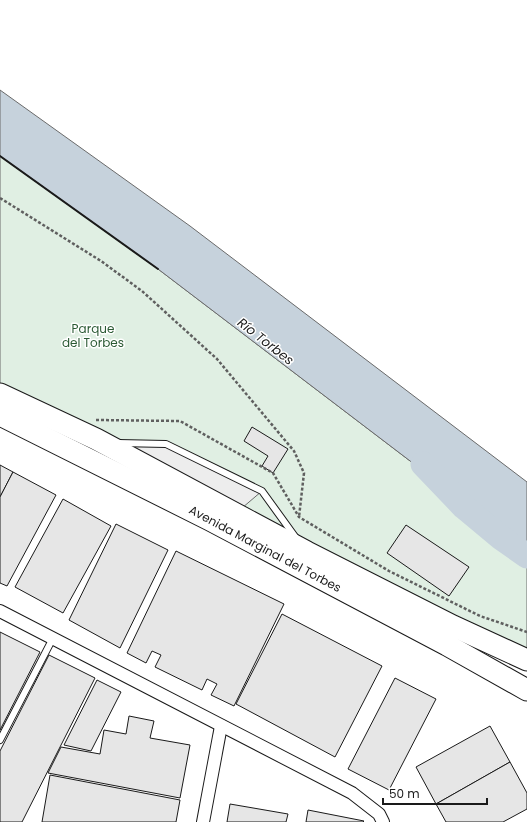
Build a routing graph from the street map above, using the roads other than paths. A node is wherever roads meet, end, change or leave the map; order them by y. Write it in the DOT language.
graph roads {
  1 [pos="0,394"];
  2 [pos="0,415"];
  3 [pos="96,440"];
  4 [pos="307,552"];
  5 [pos="0,611"];
  6 [pos="53,638"];
  7 [pos="527,660"];
  8 [pos="527,690"];
  9 [pos="221,726"];
  10 [pos="0,740"];
  11 [pos="203,822"];
  12 [pos="383,822"];
  1 -- 3 [label="highway, Avenida Marginal del Torbes"];
  2 -- 8 [label="highway, Avenida Marginal del Torbes"];
  3 -- 4 [label="highway, Avenida Marginal del Torbes"];
  3 -- 4 [label="lane"];
  4 -- 7 [label="highway, Avenida Marginal del Torbes"];
  5 -- 6 [label="street"];
  6 -- 9 [label="street"];
  6 -- 10 [label="lane"];
  9 -- 11 [label="street"];
  9 -- 12 [label="street"];
}
